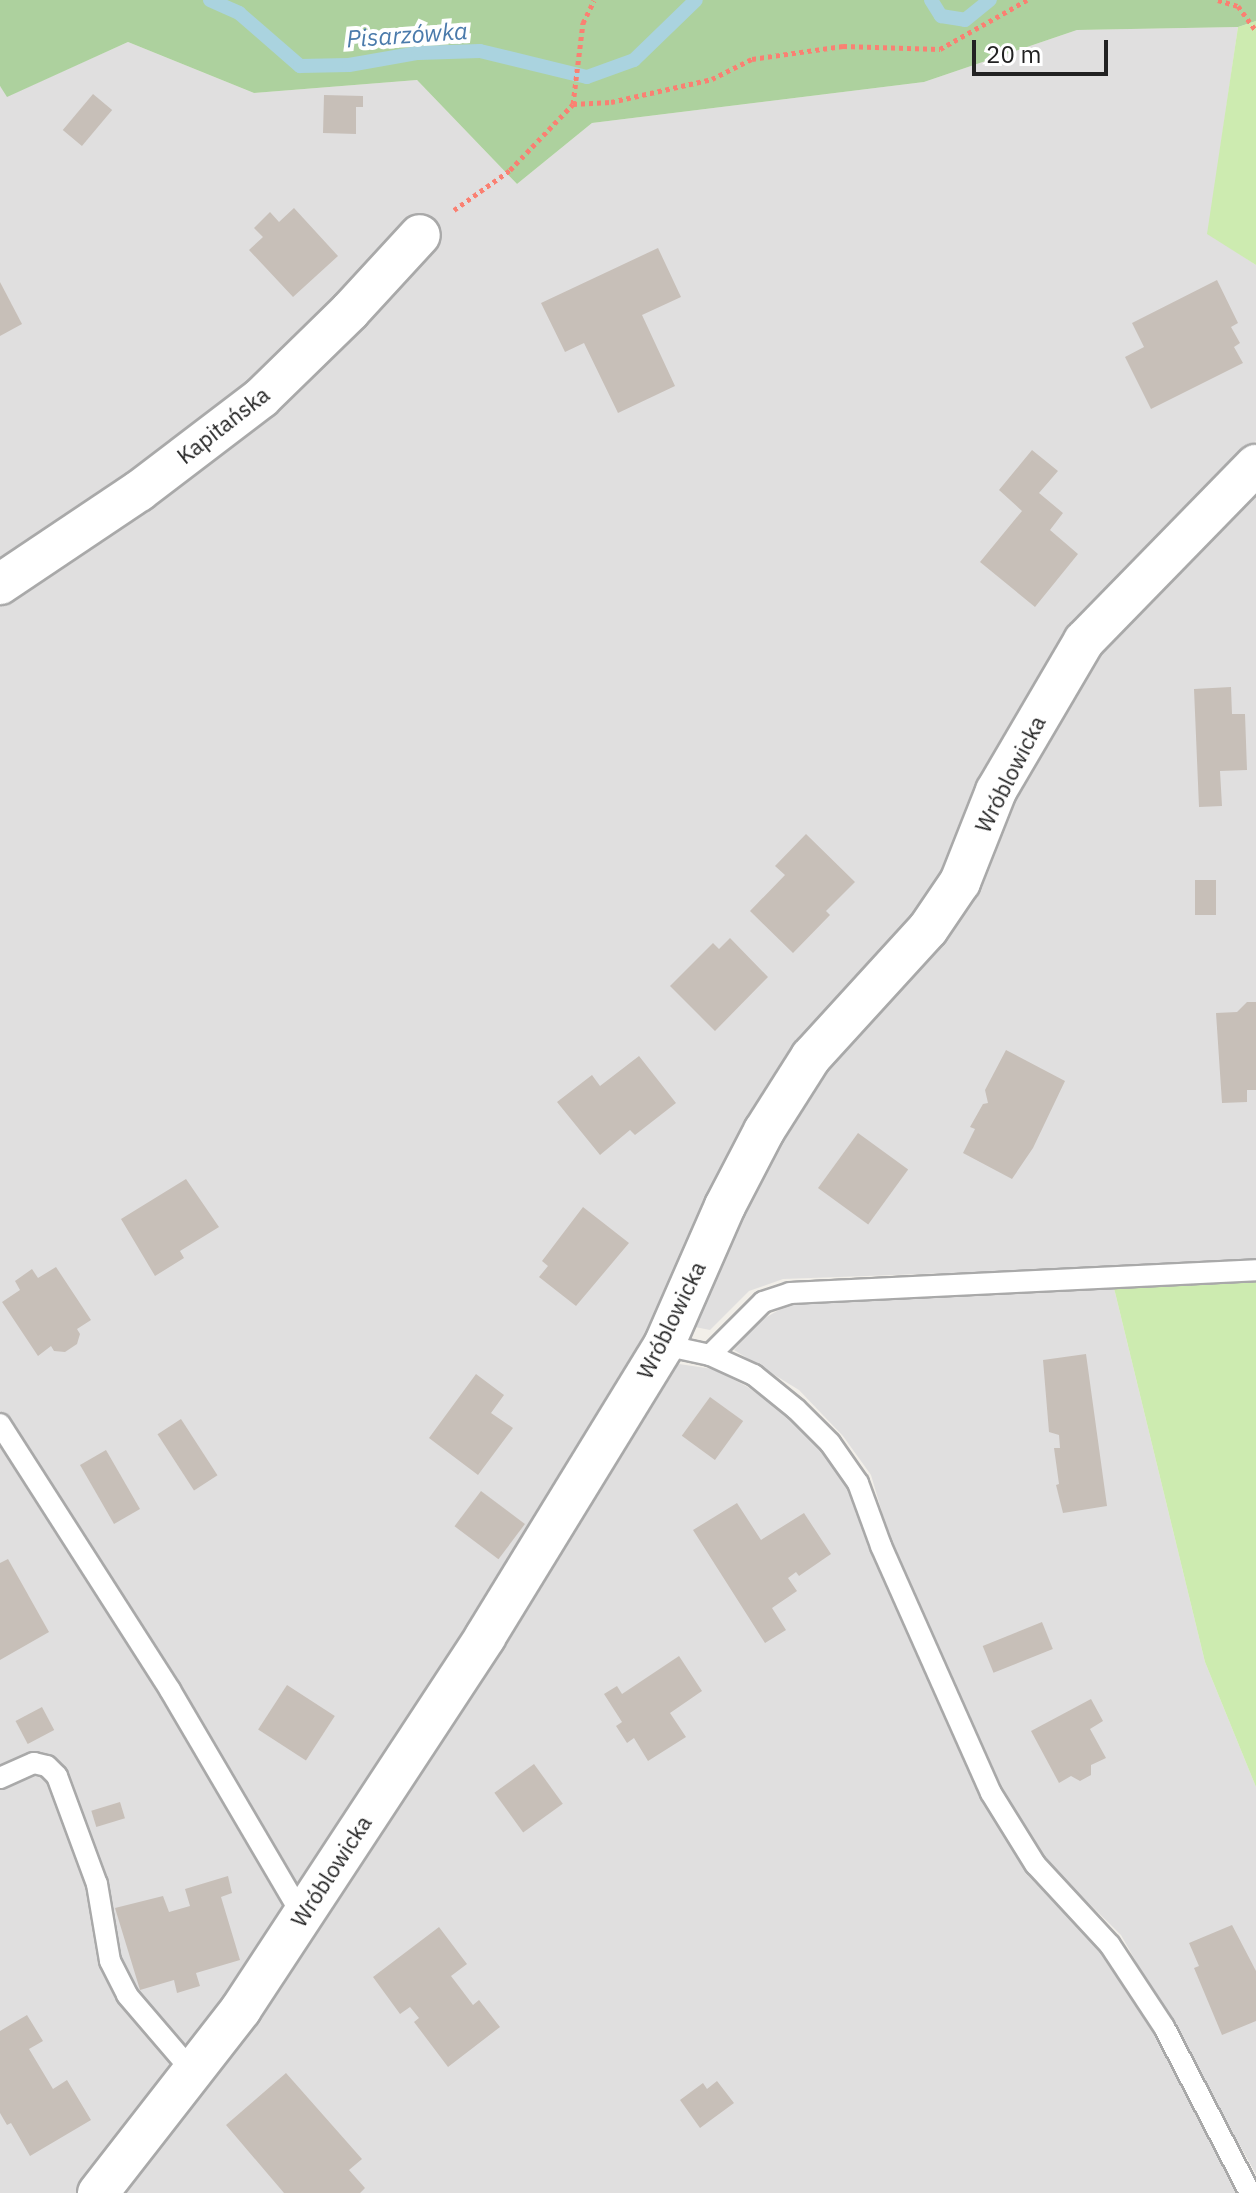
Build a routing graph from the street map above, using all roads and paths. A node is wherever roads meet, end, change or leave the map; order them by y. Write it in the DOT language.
graph roads {
  1 [pos="594,0"];
  2 [pos="1027,0"];
  3 [pos="1218,0"];
  4 [pos="1256,31"];
  5 [pos="573,104"];
  6 [pos="420,235"];
  7 [pos="1256,465"];
  8 [pos="0,584"];
  9 [pos="1256,1270"];
  10 [pos="664,1345"];
  11 [pos="710,1355"];
  12 [pos="0,1424"];
  13 [pos="0,1778"];
  14 [pos="302,1915"];
  15 [pos="193,2072"];
  16 [pos="98,2193"];
  17 [pos="1250,2193"];
  1 -- 5 [label="path"];
  2 -- 5 [label="path"];
  3 -- 4 [label="path"];
  5 -- 6 [label="path"];
  6 -- 8 [label="street, Kapitańska"];
  7 -- 10 [label="street, Wróblowicka"];
  9 -- 11 [label="lane"];
  10 -- 11 [label="lane"];
  10 -- 14 [label="street, Wróblowicka"];
  11 -- 17 [label="lane"];
  12 -- 14 [label="lane"];
  13 -- 15 [label="lane"];
  14 -- 15 [label="street, Wróblowicka"];
  15 -- 16 [label="street, Wróblowicka"];
}
